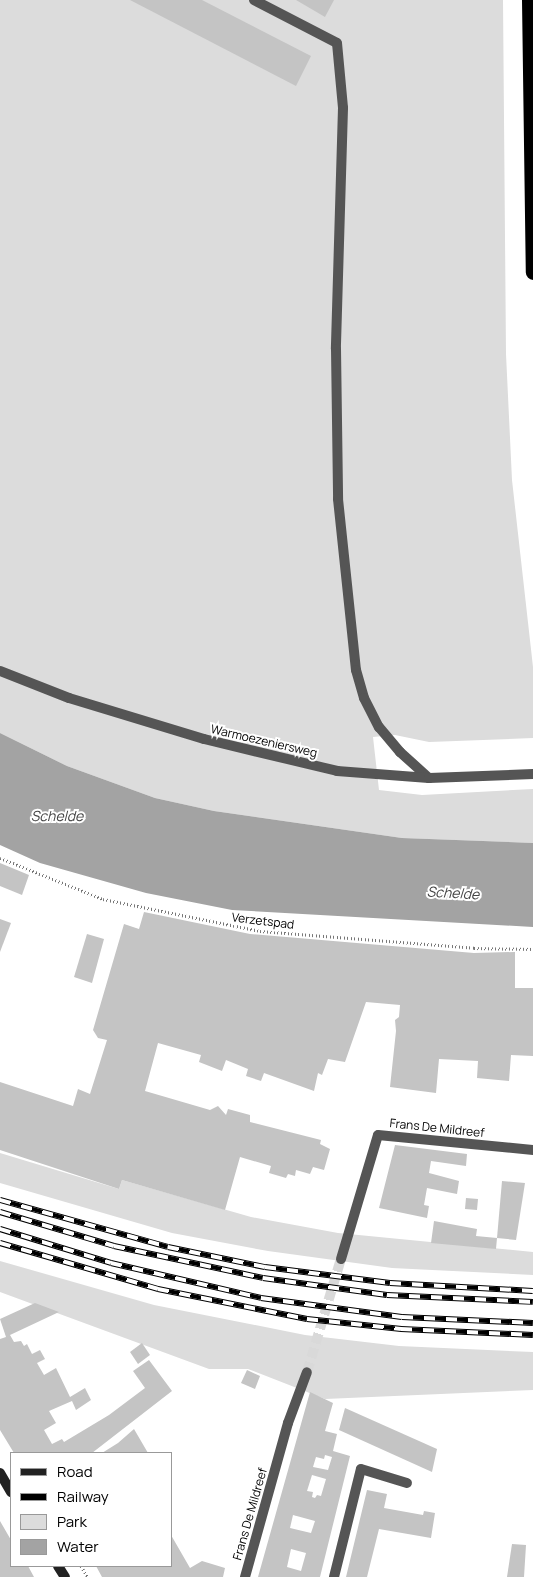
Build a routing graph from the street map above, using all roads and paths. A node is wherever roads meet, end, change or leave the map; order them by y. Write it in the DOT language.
graph roads {
  1 [pos="254,0"];
  2 [pos="529,0"];
  3 [pos="533,272"];
  4 [pos="0,670"];
  5 [pos="533,774"];
  6 [pos="429,778"];
  7 [pos="0,858"];
  8 [pos="533,949"];
  9 [pos="533,1150"];
  10 [pos="341,1259"];
  11 [pos="308,1372"];
  12 [pos="0,1473"];
  13 [pos="407,1483"];
  14 [pos="10,1490"];
  15 [pos="244,1577"];
  16 [pos="334,1577"];
  1 -- 6 [label="street"];
  2 -- 3 [label="highway"];
  4 -- 6 [label="street, Warmoezeniersweg"];
  5 -- 6 [label="street, Warmoezeniersweg"];
  7 -- 8 [label="path, Verzetspad"];
  9 -- 10 [label="street, Frans De Mildreef"];
  11 -- 15 [label="street, Frans De Mildreef"];
  12 -- 14 [label="main road"];
  13 -- 16 [label="street"];
}
